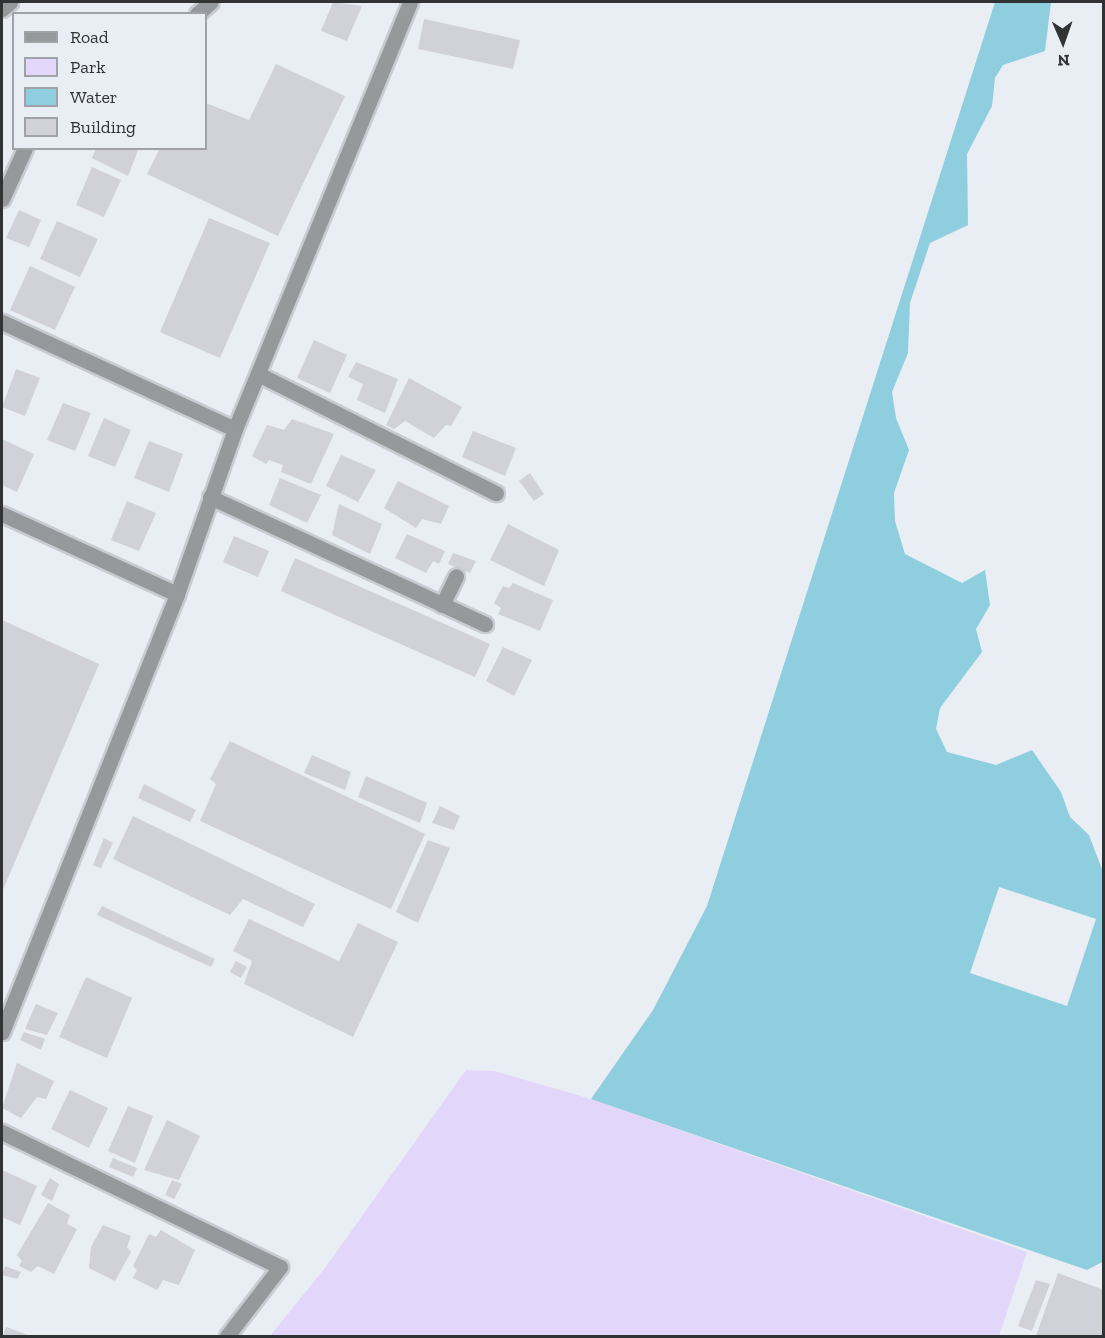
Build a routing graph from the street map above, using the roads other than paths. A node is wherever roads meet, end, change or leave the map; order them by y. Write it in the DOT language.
graph roads {
  1 [pos="10,2"];
  2 [pos="211,2"];
  3 [pos="410,2"];
  4 [pos="2,9"];
  5 [pos="198,12"];
  6 [pos="24,150"];
  7 [pos="2,199"];
  8 [pos="2,322"];
  9 [pos="260,375"];
  10 [pos="236,429"];
  11 [pos="496,493"];
  12 [pos="210,496"];
  13 [pos="2,514"];
  14 [pos="456,576"];
  15 [pos="177,594"];
  16 [pos="442,605"];
  17 [pos="485,624"];
  18 [pos="2,1032"];
  19 [pos="2,1132"];
  20 [pos="226,1336"];
  1 -- 4 [label="street"];
  2 -- 5 [label="street"];
  3 -- 9 [label="street"];
  6 -- 7 [label="street"];
  8 -- 10 [label="street"];
  9 -- 10 [label="street"];
  9 -- 11 [label="street"];
  10 -- 12 [label="street"];
  12 -- 15 [label="street"];
  12 -- 16 [label="street"];
  13 -- 15 [label="street"];
  14 -- 16 [label="street"];
  15 -- 18 [label="street"];
  16 -- 17 [label="street"];
  19 -- 20 [label="street"];
}
